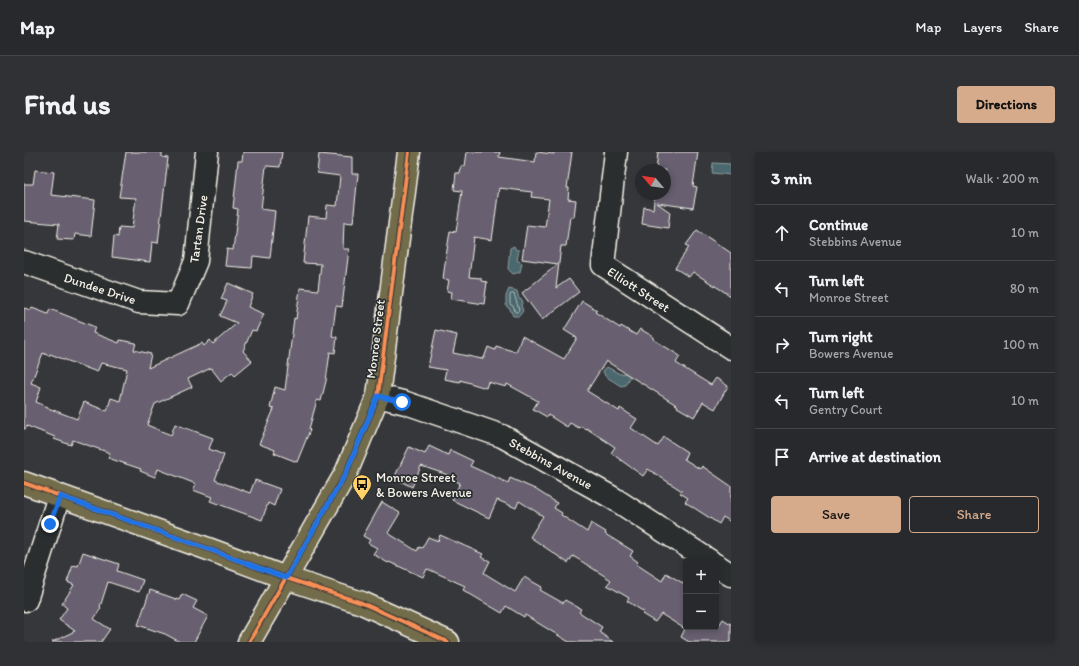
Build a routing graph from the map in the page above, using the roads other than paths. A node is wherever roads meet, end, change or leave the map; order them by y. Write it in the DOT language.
graph roads {
  1 [pos="207,152"];
  2 [pos="409,152"];
  3 [pos="616,152"];
  4 [pos="24,262"];
  5 [pos="178,304"];
  6 [pos="731,348"];
  7 [pos="378,396"];
  8 [pos="24,483"];
  9 [pos="60,496"];
  10 [pos="705,558"];
  11 [pos="719,567"];
  12 [pos="731,575"];
  13 [pos="286,578"];
  14 [pos="26,600"];
  15 [pos="249,642"];
  16 [pos="448,642"];
  1 -- 5 [label="street, Tartan Drive"];
  2 -- 7 [label="main road, Monroe Street"];
  3 -- 6 [label="street, Elliott Street"];
  4 -- 5 [label="street, Dundee Drive"];
  7 -- 10 [label="street, Stebbins Avenue"];
  7 -- 13 [label="main road, Monroe Street"];
  8 -- 9 [label="main road"];
  9 -- 13 [label="main road"];
  9 -- 14 [label="street"];
  11 -- 12 [label="street"];
  13 -- 15 [label="main road, Monroe Street"];
  13 -- 16 [label="main road"];
}
